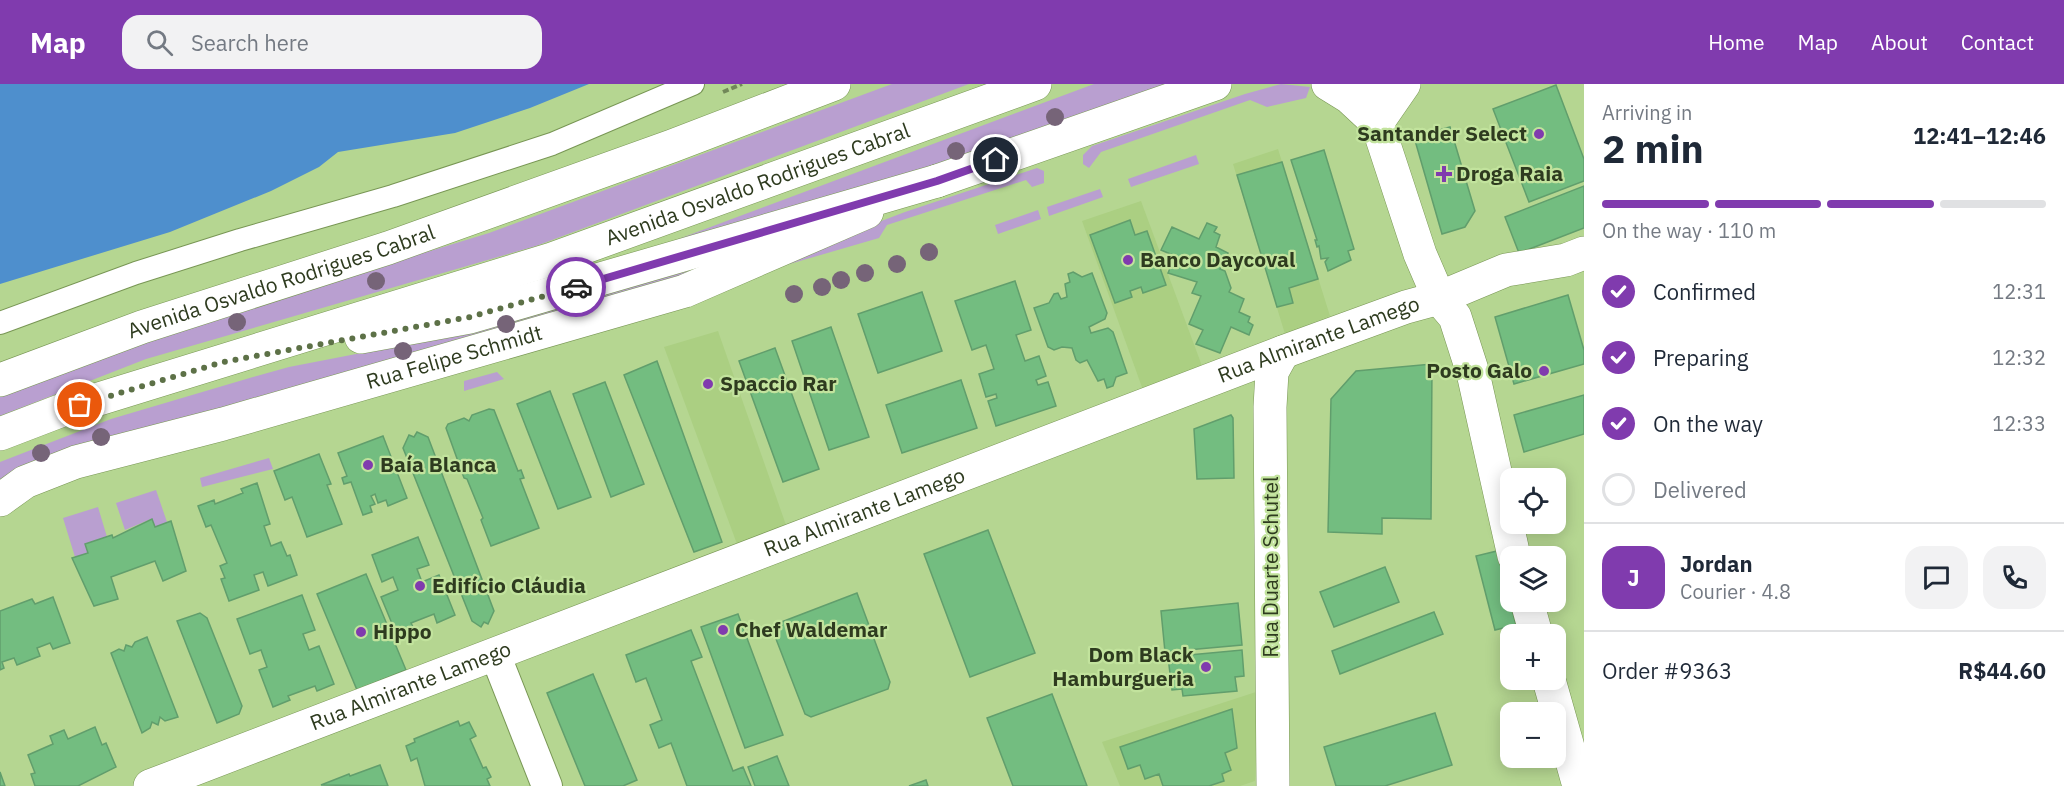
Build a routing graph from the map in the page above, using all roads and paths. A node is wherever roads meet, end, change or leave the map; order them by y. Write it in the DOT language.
graph roads {
  1 [pos="693,84"];
  2 [pos="834,84"];
  3 [pos="1035,84"];
  4 [pos="1215,84"];
  5 [pos="1328,84"];
  6 [pos="1369,84"];
  7 [pos="1404,84"];
  8 [pos="1377,123"];
  9 [pos="937,181"];
  10 [pos="1584,253"];
  11 [pos="1439,298"];
  12 [pos="0,323"];
  13 [pos="1283,352"];
  14 [pos="223,362"];
  15 [pos="0,380"];
  16 [pos="0,434"];
  17 [pos="0,500"];
  18 [pos="1512,546"];
  19 [pos="495,654"];
  20 [pos="1552,690"];
  21 [pos="150,786"];
  22 [pos="547,786"];
  23 [pos="1273,786"];
  24 [pos="1579,786"];
  1 -- 12 [label="street"];
  2 -- 15 [label="main road, Avenida Osvaldo Rodrigues Cabral"];
  3 -- 14 [label="main road, Avenida Osvaldo Rodrigues Cabral"];
  4 -- 9 [label="main road"];
  5 -- 8 [label="main road"];
  6 -- 8 [label="main road"];
  7 -- 8 [label="main road"];
  8 -- 11 [label="main road"];
  9 -- 14 [label="main road"];
  9 -- 17 [label="main road, Rua Felipe Schmidt"];
  10 -- 11 [label="main road, Rua Almirante Lamego"];
  11 -- 13 [label="main road, Rua Almirante Lamego"];
  11 -- 18 [label="main road"];
  13 -- 19 [label="main road, Rua Almirante Lamego"];
  13 -- 23 [label="main road, Rua Duarte Schutel"];
  14 -- 16 [label="main road, Avenida Osvaldo Rodrigues Cabral"];
  19 -- 21 [label="main road, Rua Almirante Lamego"];
  19 -- 22 [label="street"];
  20 -- 24 [label="main road"];
}
